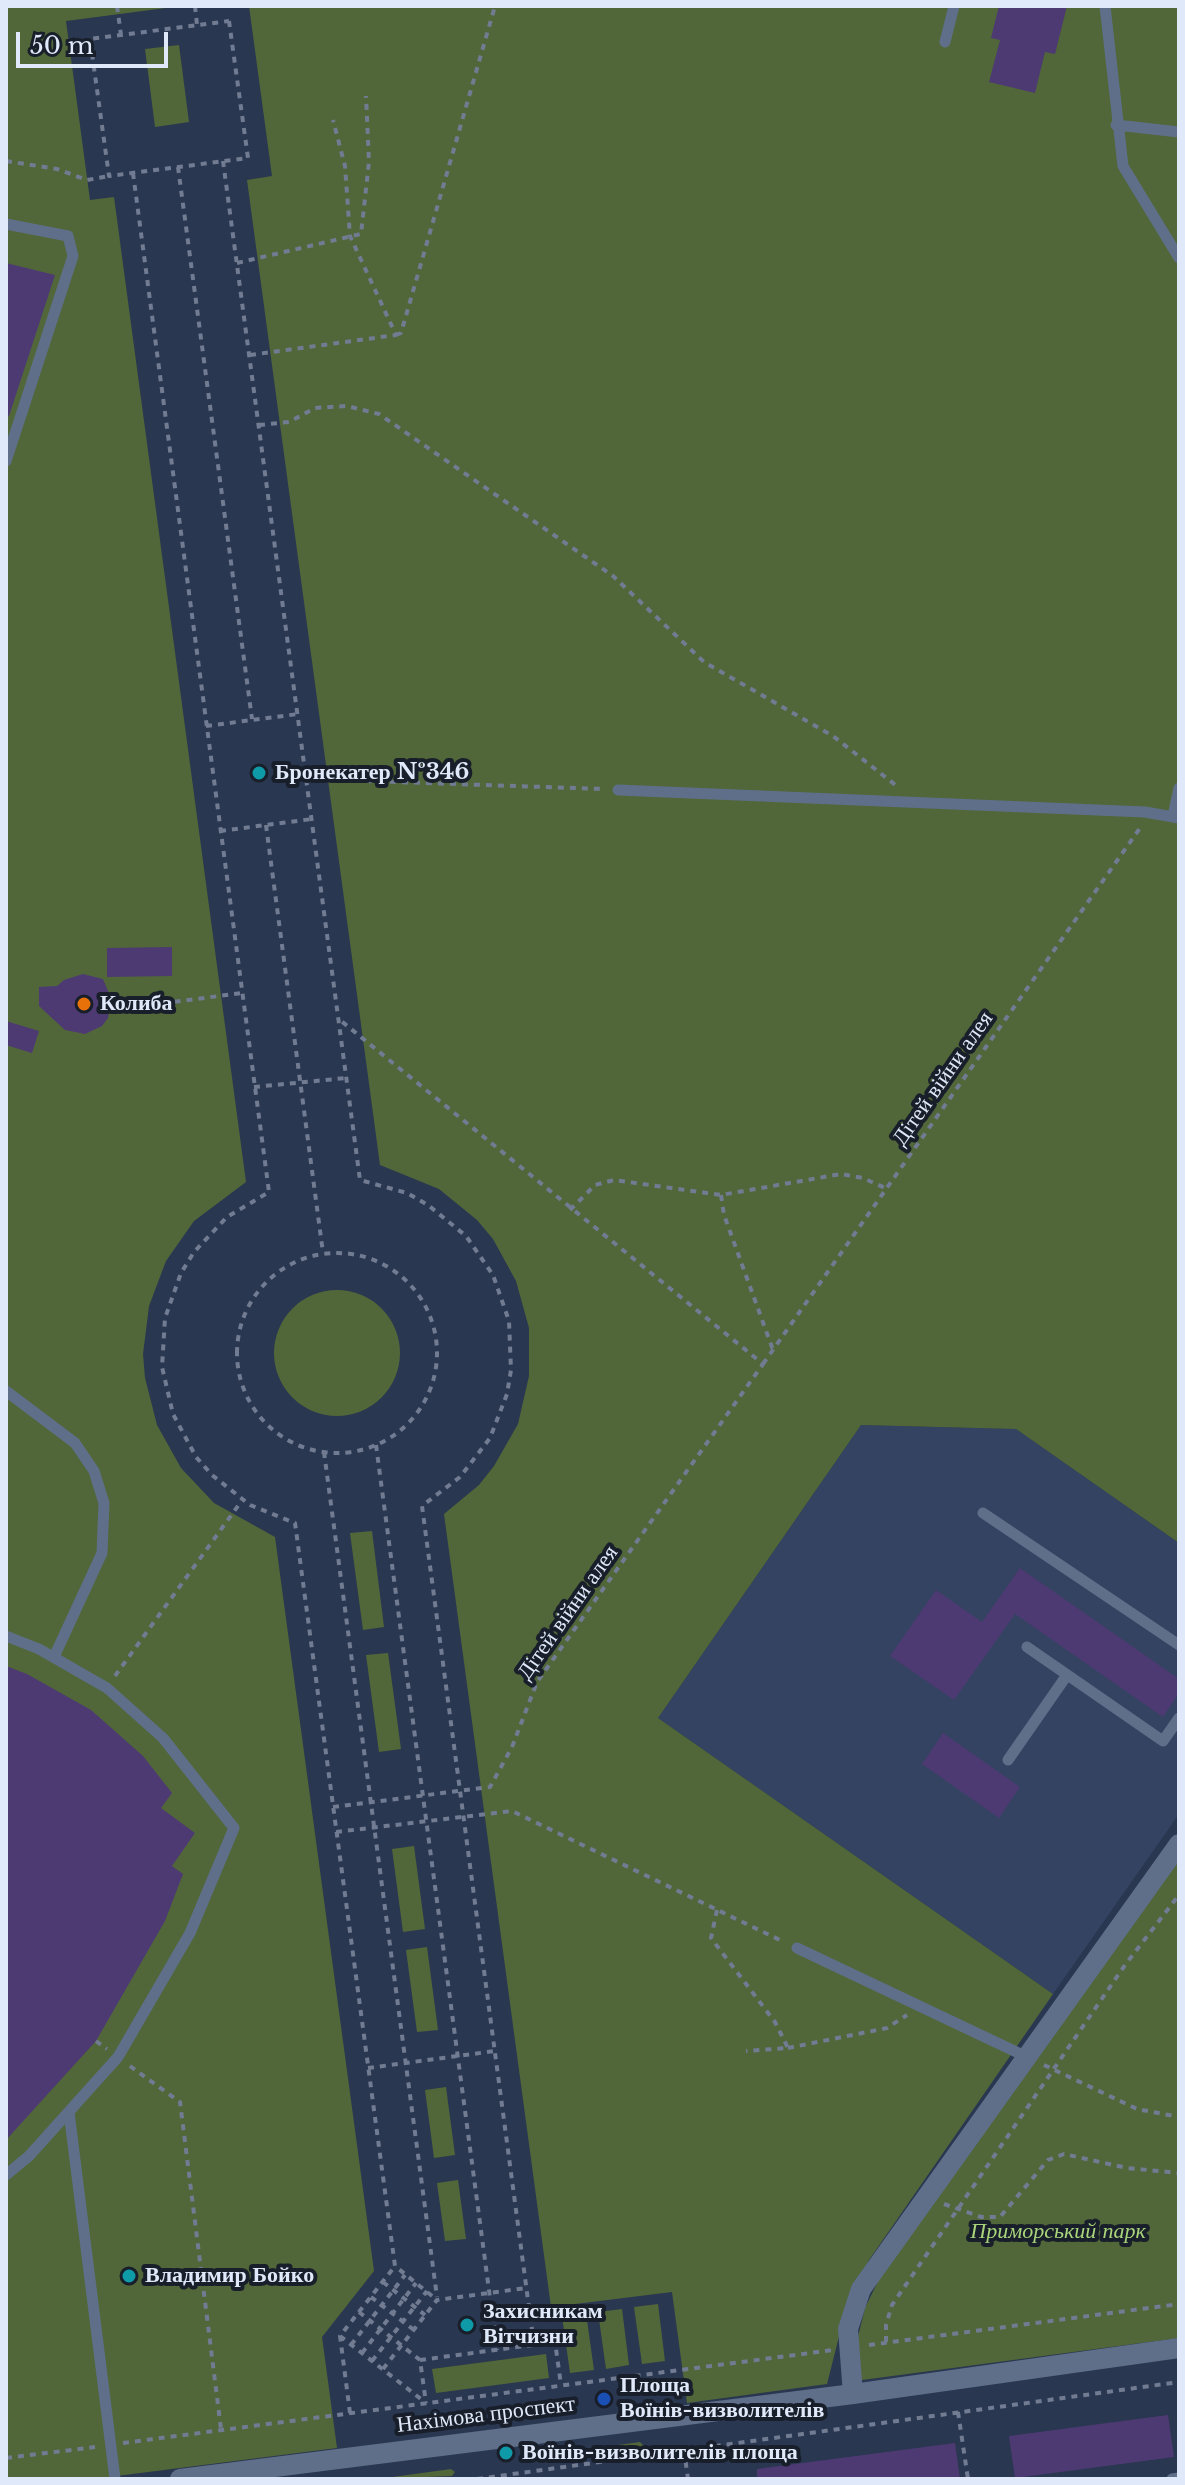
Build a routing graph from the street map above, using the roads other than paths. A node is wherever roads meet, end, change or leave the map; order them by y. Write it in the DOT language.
graph roads {
  1 [pos="954,6"];
  2 [pos="1105,6"];
  3 [pos="945,42"];
  4 [pos="1116,125"];
  5 [pos="1179,132"];
  6 [pos="6,224"];
  7 [pos="1179,258"];
  8 [pos="6,461"];
  9 [pos="1179,788"];
  10 [pos="618,790"];
  11 [pos="1176,817"];
  12 [pos="6,1391"];
  13 [pos="983,1513"];
  14 [pos="6,1636"];
  15 [pos="1179,1645"];
  16 [pos="1027,1647"];
  17 [pos="54,1657"];
  18 [pos="1067,1675"];
  19 [pos="1179,1718"];
  20 [pos="1008,1760"];
  21 [pos="1179,1844"];
  22 [pos="797,1948"];
  23 [pos="1027,2057"];
  24 [pos="69,2112"];
  25 [pos="6,2175"];
  26 [pos="1179,2348"];
  27 [pos="853,2394"];
  28 [pos="1179,2478"];
  29 [pos="115,2479"];
  30 [pos="180,2479"];
  31 [pos="1172,2479"];
  1 -- 3 [label="lane"];
  2 -- 4 [label="lane"];
  4 -- 5 [label="lane"];
  4 -- 7 [label="lane"];
  6 -- 8 [label="lane"];
  9 -- 11 [label="lane"];
  10 -- 11 [label="lane"];
  12 -- 17 [label="lane"];
  13 -- 15 [label="lane"];
  14 -- 17 [label="lane"];
  16 -- 18 [label="lane"];
  17 -- 24 [label="lane"];
  18 -- 19 [label="lane"];
  18 -- 20 [label="lane"];
  21 -- 23 [label="main road"];
  22 -- 23 [label="lane"];
  23 -- 27 [label="main road"];
  24 -- 25 [label="lane"];
  24 -- 29 [label="lane"];
  26 -- 27 [label="main road, Нахімова проспект"];
  27 -- 30 [label="main road, Нахімова проспект"];
  28 -- 31 [label="lane"];
}
